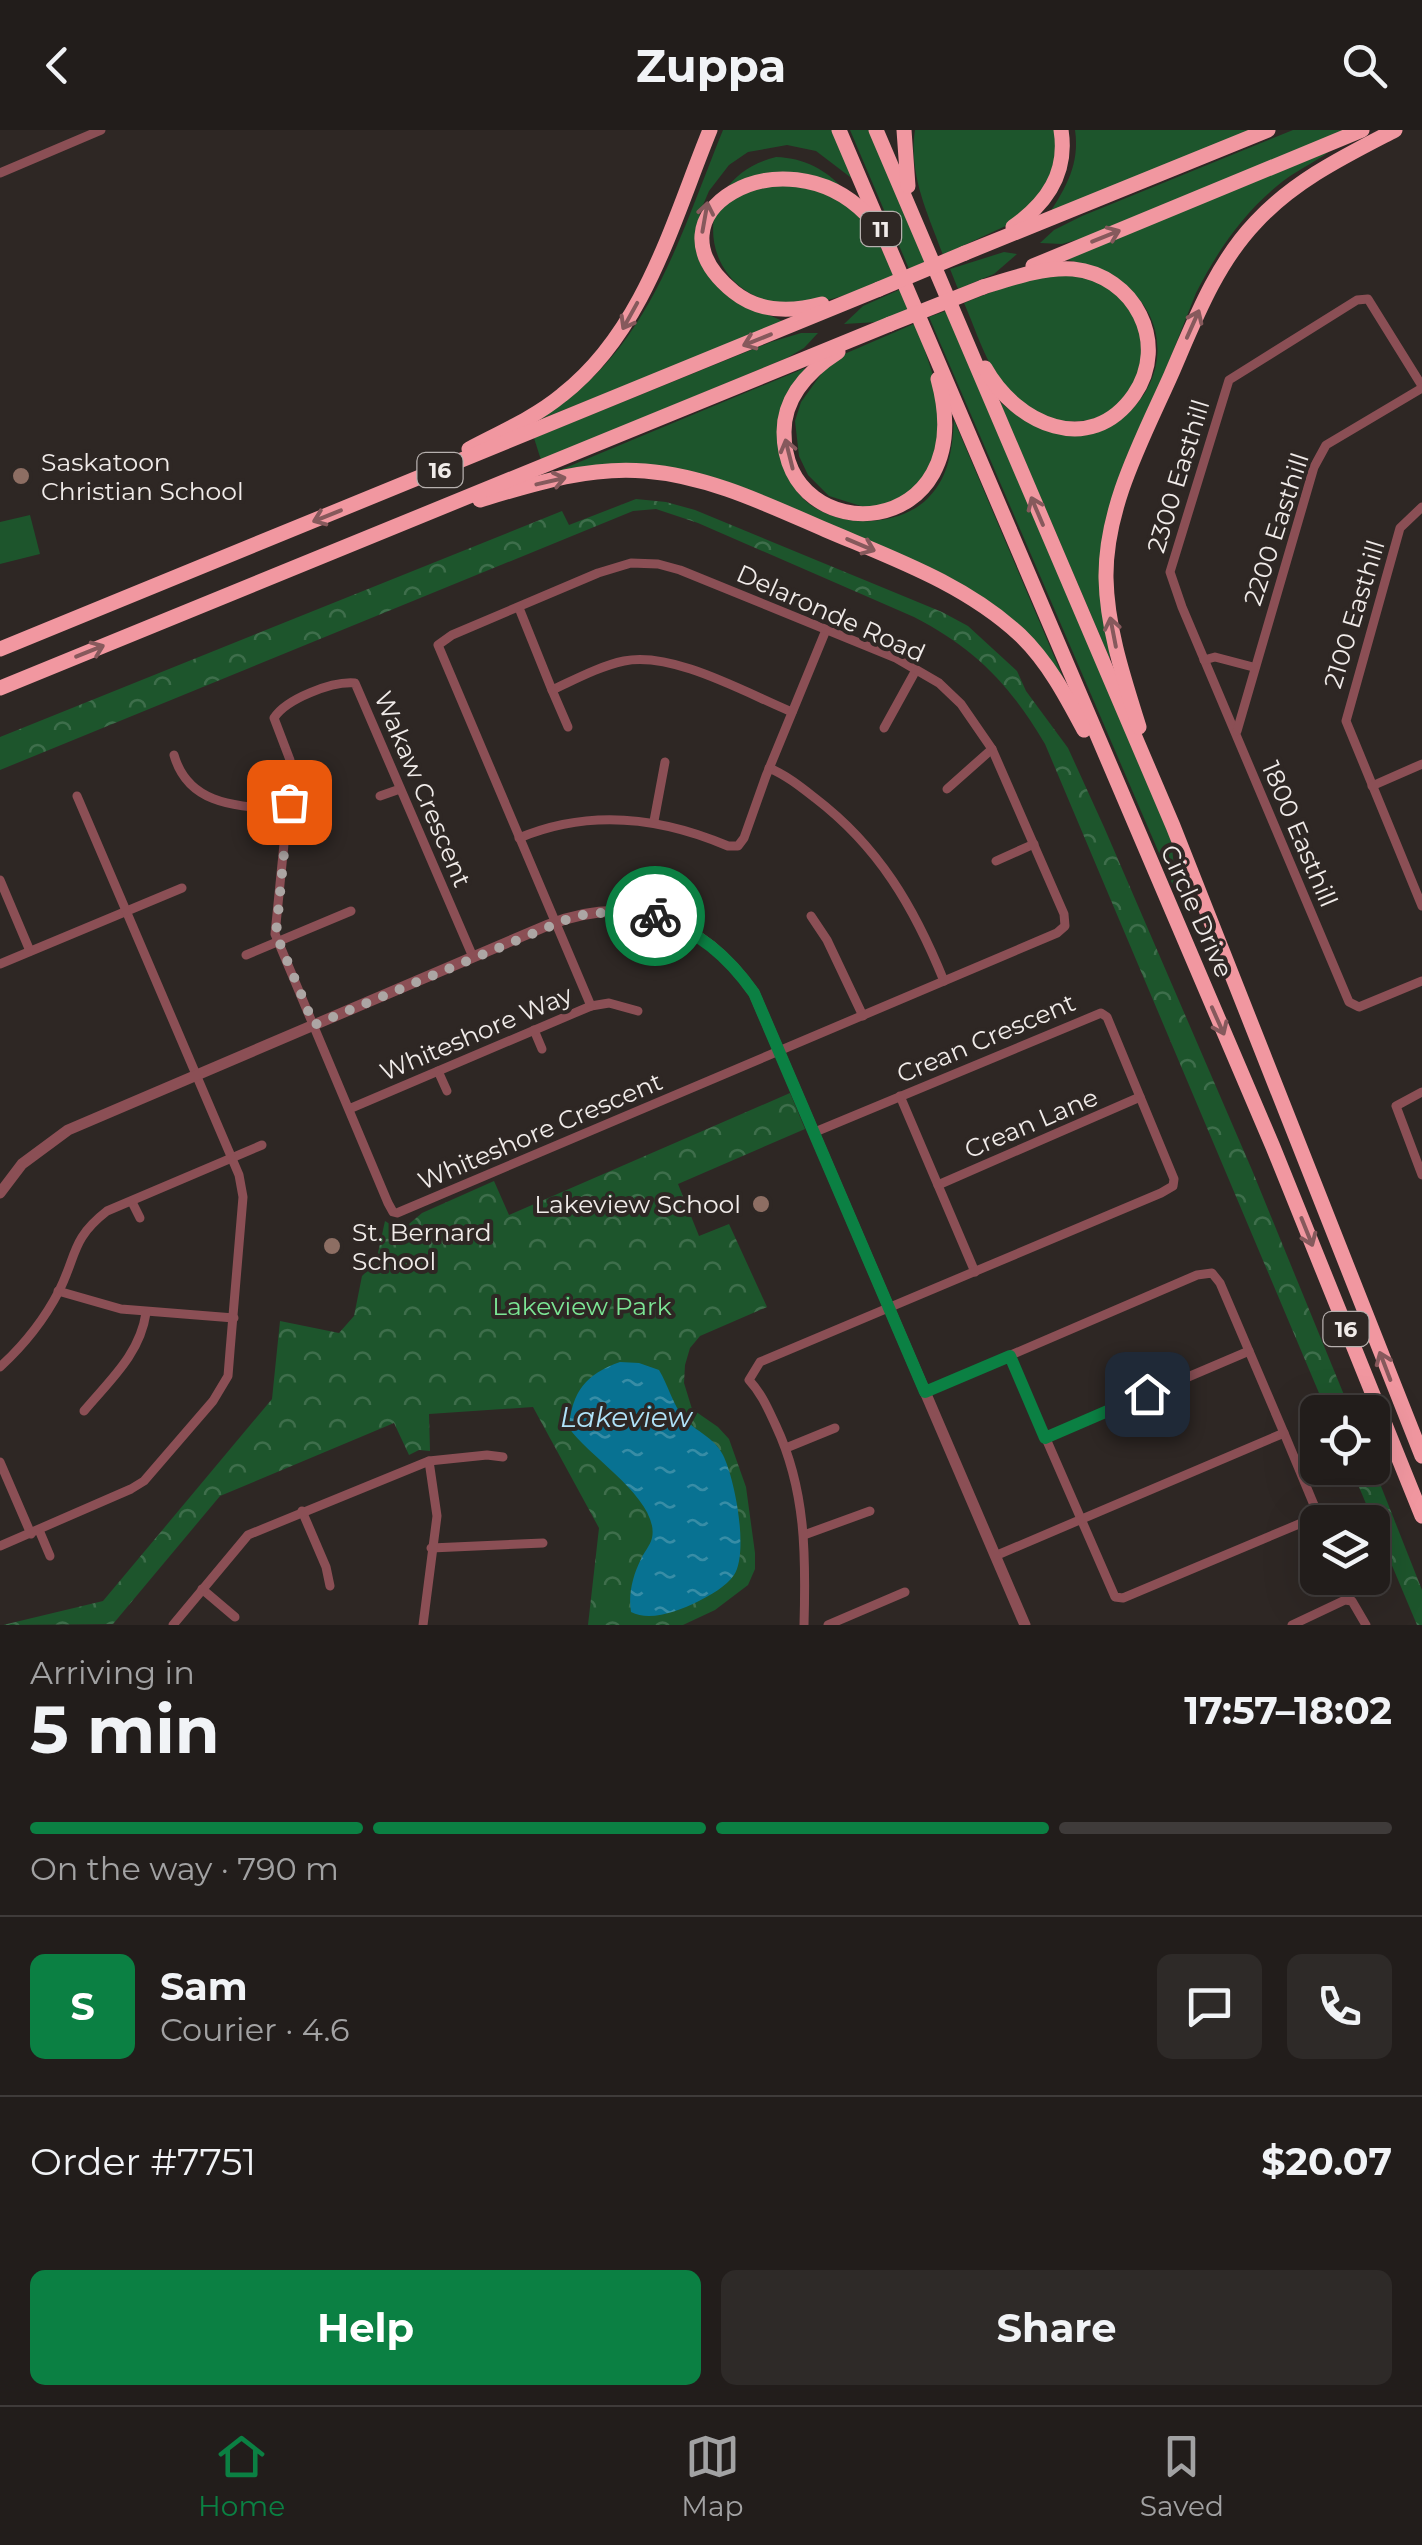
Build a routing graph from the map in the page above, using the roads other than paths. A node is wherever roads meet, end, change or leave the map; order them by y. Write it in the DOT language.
graph roads {
  1 [pos="101,130"];
  2 [pos="710,130"];
  3 [pos="838,130"];
  4 [pos="876,130"];
  5 [pos="904,130"];
  6 [pos="1061,130"];
  7 [pos="1268,130"];
  8 [pos="1362,130"];
  9 [pos="1395,130"];
  10 [pos="830,170"];
  11 [pos="0,173"];
  12 [pos="721,181"];
  13 [pos="918,224"];
  14 [pos="965,253"];
  15 [pos="983,287"];
  16 [pos="880,289"];
  17 [pos="909,295"];
  18 [pos="954,309"];
  19 [pos="890,324"];
  20 [pos="924,327"];
  21 [pos="1422,387"];
  22 [pos="372,498"];
  23 [pos="1422,507"];
  24 [pos="390,527"];
  25 [pos="1182,607"];
  26 [pos="519,608"];
  27 [pos="826,630"];
  28 [pos="0,650"];
  29 [pos="1204,660"];
  30 [pos="1254,667"];
  31 [pos="916,670"];
  32 [pos="0,688"];
  33 [pos="552,690"];
  34 [pos="792,712"];
  35 [pos="568,727"];
  36 [pos="884,728"];
  37 [pos="1236,734"];
  38 [pos="992,749"];
  39 [pos="174,754"];
  40 [pos="666,762"];
  41 [pos="1422,764"];
  42 [pos="769,768"];
  43 [pos="1372,786"];
  44 [pos="400,788"];
  45 [pos="947,790"];
  46 [pos="77,796"];
  47 [pos="380,796"];
  48 [pos="288,810"];
  49 [pos="654,821"];
  50 [pos="1173,826"];
  51 [pos="1138,836"];
  52 [pos="518,838"];
  53 [pos="1034,844"];
  54 [pos="996,860"];
  55 [pos="1422,873"];
  56 [pos="1410,878"];
  57 [pos="0,880"];
  58 [pos="182,888"];
  59 [pos="1422,906"];
  60 [pos="351,911"];
  61 [pos="126,912"];
  62 [pos="811,916"];
  63 [pos="555,922"];
  64 [pos="278,942"];
  65 [pos="30,952"];
  66 [pos="246,955"];
  67 [pos="473,957"];
  68 [pos="0,964"];
  69 [pos="944,980"];
  70 [pos="1422,981"];
  71 [pos="591,1006"];
  72 [pos="638,1011"];
  73 [pos="863,1016"];
  74 [pos="314,1025"];
  75 [pos="534,1030"];
  76 [pos="542,1049"];
  77 [pos="780,1051"];
  78 [pos="438,1072"];
  79 [pos="198,1075"];
  80 [pos="446,1091"];
  81 [pos="1422,1092"];
  82 [pos="900,1096"];
  83 [pos="1140,1098"];
  84 [pos="349,1109"];
  85 [pos="815,1132"];
  86 [pos="262,1145"];
  87 [pos="232,1158"];
  88 [pos="1422,1175"];
  89 [pos="938,1185"];
  90 [pos="0,1194"];
  91 [pos="132,1202"];
  92 [pos="140,1218"];
  93 [pos="974,1272"];
  94 [pos="58,1291"];
  95 [pos="890,1309"];
  96 [pos="146,1313"];
  97 [pos="234,1318"];
  98 [pos="1249,1351"];
  99 [pos="1010,1356"];
  100 [pos="0,1367"];
  101 [pos="925,1392"];
  102 [pos="84,1411"];
  103 [pos="836,1428"];
  104 [pos="1284,1434"];
  105 [pos="1045,1438"];
  106 [pos="786,1448"];
  107 [pos="1422,1456"];
  108 [pos="503,1457"];
  109 [pos="429,1461"];
  110 [pos="0,1462"];
  111 [pos="870,1510"];
  112 [pos="302,1511"];
  113 [pos="1422,1516"];
  114 [pos="1080,1520"];
  115 [pos="35,1532"];
  116 [pos="804,1535"];
  117 [pos="543,1543"];
  118 [pos="0,1546"];
  119 [pos="432,1548"];
  120 [pos="50,1556"];
  121 [pos="995,1556"];
  122 [pos="330,1586"];
  123 [pos="202,1590"];
  124 [pos="905,1592"];
  125 [pos="235,1617"];
  126 [pos="173,1625"];
  127 [pos="423,1625"];
  128 [pos="804,1625"];
  129 [pos="828,1625"];
  130 [pos="1024,1625"];
  131 [pos="1292,1625"];
  132 [pos="1366,1625"];
  1 -- 11 [label="street"];
  2 -- 22 [label="highway, one-way"];
  3 -- 17 [label="highway, 11"];
  4 -- 13 [label="highway, 11"];
  5 -- 13 [label="highway"];
  6 -- 14 [label="highway"];
  7 -- 14 [label="highway, 16"];
  15 -- 8 [label="highway, 16, one-way"];
  50 -- 9 [label="highway, one-way"];
  10 -- 17 [label="highway"];
  16 -- 12 [label="highway, one-way"];
  13 -- 18 [label="highway, Circle Drive / 16"];
  14 -- 16 [label="highway, 16, bridge"];
  15 -- 18 [label="highway"];
  15 -- 19 [label="highway, 16, bridge"];
  16 -- 22 [label="highway, 16, one-way"];
  17 -- 20 [label="highway, 11"];
  50 -- 18 [label="highway, Circle Drive / 16, one-way"];
  20 -- 19 [label="highway, one-way"];
  19 -- 24 [label="highway, 16"];
  20 -- 51 [label="highway, Circle Drive / 16"];
  21 -- 25 [label="street, 2300 Easthill"];
  21 -- 30 [label="street, 2200 Easthill"];
  22 -- 28 [label="highway, 16, one-way"];
  23 -- 43 [label="street, 2100 Easthill"];
  32 -- 24 [label="highway, 16, one-way"];
  24 -- 51 [label="highway, one-way"];
  25 -- 29 [label="street, 1800 Easthill"];
  26 -- 27 [label="street, Delaronde Road"];
  26 -- 33 [label="street"];
  26 -- 52 [label="street, Delaronde Road"];
  27 -- 31 [label="street, Delaronde Road"];
  27 -- 34 [label="street"];
  29 -- 30 [label="street"];
  29 -- 37 [label="street, 1800 Easthill"];
  30 -- 37 [label="street, 2200 Easthill"];
  31 -- 36 [label="street"];
  31 -- 38 [label="street, Delaronde Road"];
  33 -- 34 [label="street"];
  33 -- 35 [label="street"];
  34 -- 42 [label="street"];
  37 -- 70 [label="street, 1800 Easthill"];
  38 -- 45 [label="street"];
  38 -- 53 [label="street, Delaronde Road"];
  39 -- 48 [label="street"];
  40 -- 49 [label="street"];
  41 -- 43 [label="street"];
  42 -- 49 [label="street"];
  42 -- 69 [label="street"];
  43 -- 56 [label="street, 2100 Easthill"];
  44 -- 47 [label="street"];
  44 -- 48 [label="street, Wakaw Crescent"];
  44 -- 67 [label="street, Wakaw Crescent"];
  46 -- 61 [label="street"];
  48 -- 64 [label="street, Wakaw Crescent"];
  49 -- 52 [label="street"];
  107 -- 50 [label="highway, Circle Drive / 16, one-way"];
  51 -- 113 [label="highway, Circle Drive / 16, one-way"];
  52 -- 63 [label="street, Delaronde Road"];
  53 -- 54 [label="street"];
  53 -- 69 [label="street, Delaronde Road"];
  55 -- 56 [label="street"];
  56 -- 59 [label="street, 2100 Easthill"];
  57 -- 65 [label="street"];
  58 -- 61 [label="street"];
  60 -- 64 [label="street"];
  61 -- 65 [label="street"];
  61 -- 79 [label="street"];
  62 -- 73 [label="street"];
  63 -- 67 [label="street"];
  63 -- 71 [label="street, Whiteshore Way"];
  63 -- 77 [label="street"];
  64 -- 66 [label="street"];
  64 -- 74 [label="street, Wakaw Crescent"];
  65 -- 68 [label="street"];
  67 -- 74 [label="street"];
  69 -- 73 [label="street, Delaronde Road"];
  71 -- 72 [label="street"];
  71 -- 75 [label="street, Whiteshore Way"];
  73 -- 77 [label="street, Delaronde Road"];
  74 -- 79 [label="street"];
  74 -- 84 [label="street, Whiteshore Crescent"];
  75 -- 76 [label="street"];
  75 -- 78 [label="street, Whiteshore Way"];
  77 -- 84 [label="street, Whiteshore Crescent"];
  77 -- 85 [label="street"];
  78 -- 80 [label="street"];
  78 -- 84 [label="street, Whiteshore Way"];
  79 -- 87 [label="street"];
  79 -- 90 [label="street"];
  81 -- 88 [label="street"];
  82 -- 83 [label="street, Crean Crescent"];
  82 -- 85 [label="street, Crean Crescent"];
  82 -- 89 [label="street"];
  83 -- 89 [label="street, Crean Lane"];
  83 -- 93 [label="street, Crean Crescent"];
  85 -- 95 [label="street"];
  86 -- 87 [label="street"];
  87 -- 91 [label="street"];
  87 -- 97 [label="street"];
  89 -- 93 [label="street"];
  91 -- 92 [label="street"];
  91 -- 94 [label="street"];
  93 -- 95 [label="street, Crean Crescent"];
  94 -- 96 [label="street"];
  94 -- 100 [label="street"];
  95 -- 101 [label="street"];
  95 -- 106 [label="street, Crean Crescent"];
  96 -- 97 [label="street"];
  96 -- 102 [label="street"];
  97 -- 115 [label="street"];
  98 -- 99 [label="street"];
  98 -- 104 [label="street"];
  98 -- 105 [label="street"];
  99 -- 101 [label="street"];
  99 -- 105 [label="street"];
  101 -- 121 [label="street"];
  103 -- 106 [label="street"];
  104 -- 114 [label="street"];
  104 -- 114 [label="street"];
  105 -- 114 [label="street"];
  106 -- 116 [label="street"];
  108 -- 109 [label="street"];
  109 -- 112 [label="street"];
  109 -- 119 [label="street"];
  110 -- 115 [label="street"];
  111 -- 116 [label="street"];
  112 -- 122 [label="street"];
  112 -- 123 [label="street"];
  114 -- 121 [label="street"];
  115 -- 118 [label="street"];
  115 -- 120 [label="street"];
  116 -- 128 [label="street"];
  117 -- 119 [label="street"];
  119 -- 127 [label="street"];
  121 -- 130 [label="street"];
  123 -- 125 [label="street"];
  123 -- 126 [label="street"];
  124 -- 129 [label="street"];
  131 -- 132 [label="street"];
}
